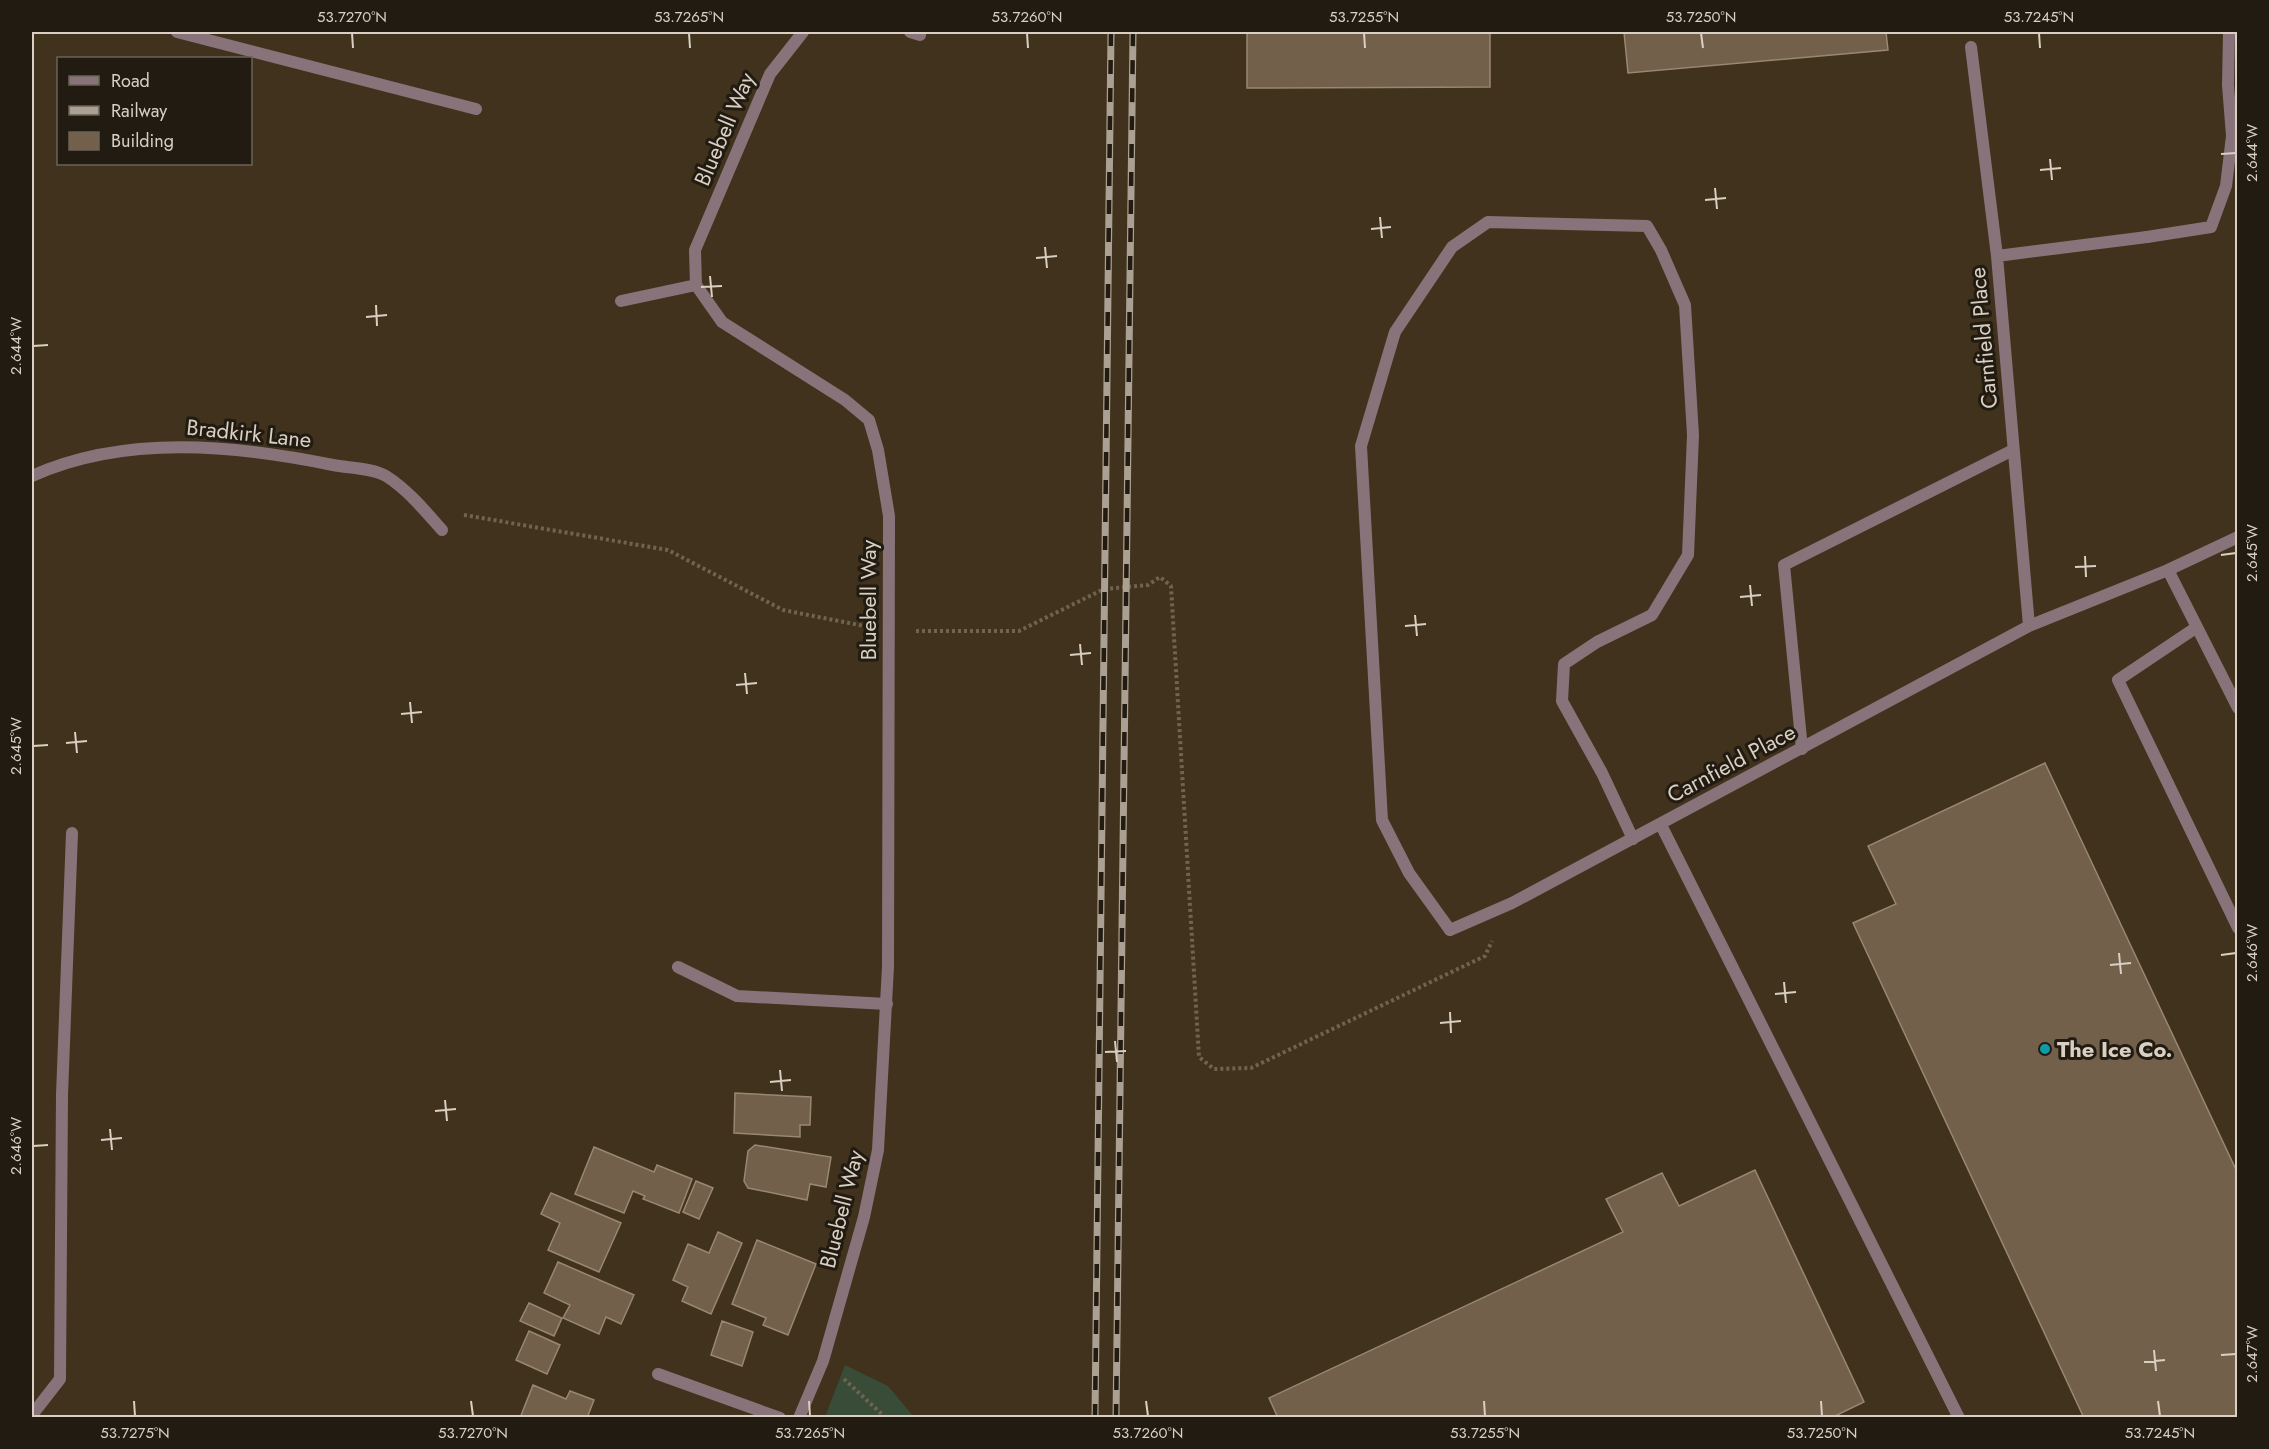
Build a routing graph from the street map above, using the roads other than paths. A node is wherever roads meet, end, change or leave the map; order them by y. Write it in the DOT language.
graph roads {
  1 [pos="177,32"];
  2 [pos="803,32"];
  3 [pos="2229,32"];
  4 [pos="1971,47"];
  5 [pos="476,109"];
  6 [pos="1997,256"];
  7 [pos="696,285"];
  8 [pos="621,301"];
  9 [pos="2013,450"];
  10 [pos="32,476"];
  11 [pos="442,530"];
  12 [pos="2238,537"];
  13 [pos="2168,570"];
  14 [pos="2029,626"];
  15 [pos="2197,627"];
  16 [pos="2238,708"];
  17 [pos="1802,748"];
  18 [pos="1661,825"];
  19 [pos="72,833"];
  20 [pos="1633,839"];
  21 [pos="2238,928"];
  22 [pos="678,967"];
  23 [pos="887,1004"];
  24 [pos="658,1374"];
  25 [pos="32,1415"];
  26 [pos="780,1418"];
  27 [pos="799,1418"];
  28 [pos="1959,1418"];
  1 -- 5 [label="street"];
  2 -- 7 [label="street, Bluebell Way"];
  3 -- 6 [label="street"];
  4 -- 6 [label="street, Carnfield Place"];
  6 -- 9 [label="street, Carnfield Place"];
  7 -- 8 [label="street"];
  7 -- 23 [label="street, Bluebell Way"];
  9 -- 14 [label="street, Carnfield Place"];
  9 -- 17 [label="street"];
  10 -- 11 [label="street, Bradkirk Lane"];
  12 -- 13 [label="street, Carnfield Place"];
  13 -- 14 [label="street, Carnfield Place"];
  13 -- 15 [label="street"];
  14 -- 17 [label="street, Carnfield Place"];
  15 -- 16 [label="street"];
  15 -- 21 [label="street"];
  17 -- 18 [label="street, Carnfield Place"];
  18 -- 20 [label="street, Carnfield Place"];
  18 -- 28 [label="street"];
  19 -- 25 [label="street"];
  20 -- 20 [label="street, Carnfield Place"];
  22 -- 23 [label="street"];
  23 -- 27 [label="street, Bluebell Way"];
  24 -- 26 [label="street"];
}
